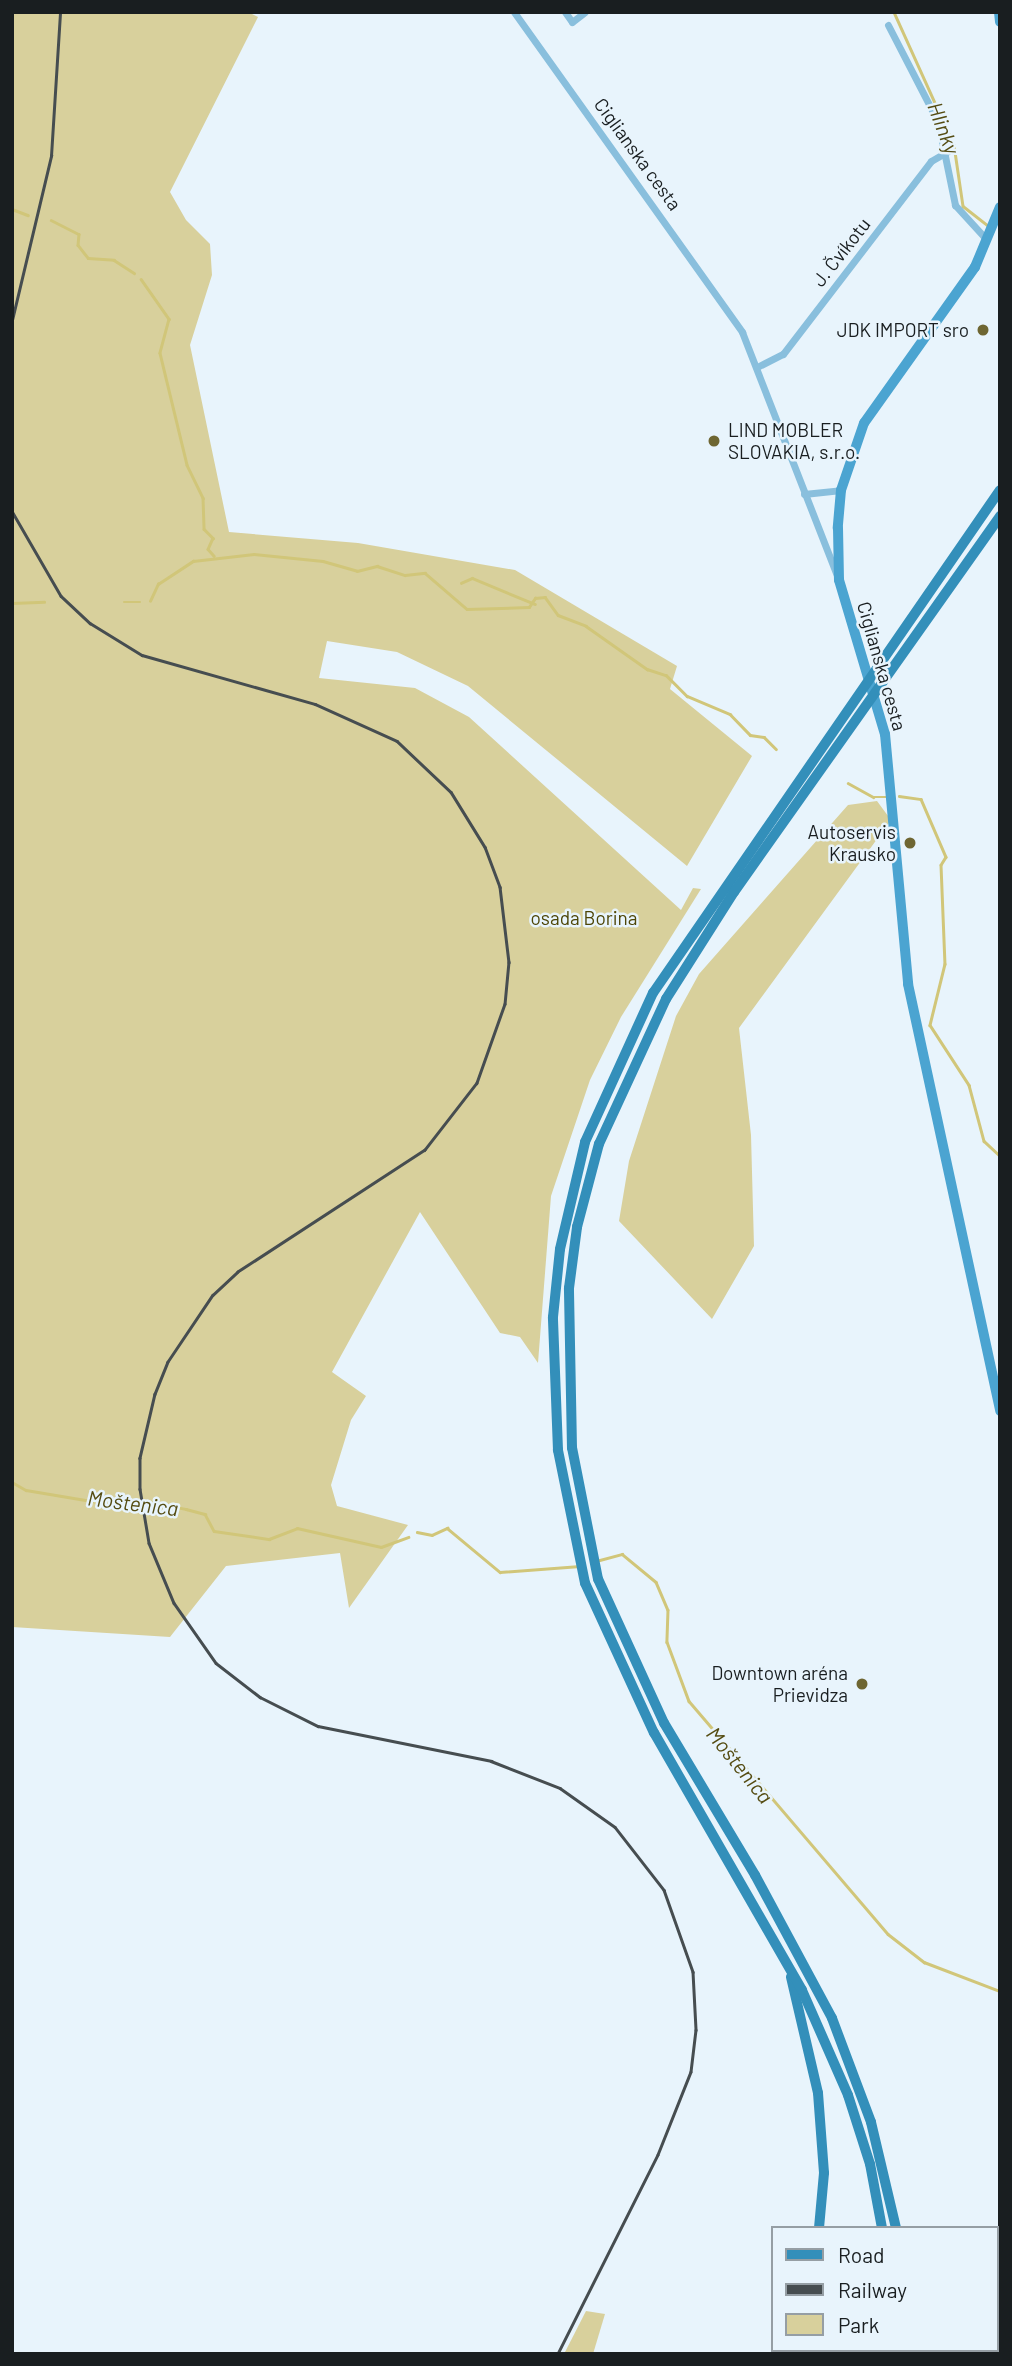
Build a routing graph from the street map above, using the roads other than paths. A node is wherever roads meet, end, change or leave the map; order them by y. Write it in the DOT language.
graph roads {
  1 [pos="514,12"];
  2 [pos="565,12"];
  3 [pos="585,12"];
  4 [pos="999,12"];
  5 [pos="1000,22"];
  6 [pos="888,25"];
  7 [pos="948,151"];
  8 [pos="1000,207"];
  9 [pos="991,232"];
  10 [pos="757,367"];
  11 [pos="841,490"];
  12 [pos="1000,490"];
  13 [pos="804,494"];
  14 [pos="1000,516"];
  15 [pos="839,580"];
  16 [pos="1000,1411"];
  17 [pos="786,1958"];
  18 [pos="819,2226"];
  19 [pos="882,2226"];
  20 [pos="896,2226"];
  1 -- 10 [label="street, Ciglianska cesta"];
  2 -- 3 [label="street"];
  4 -- 5 [label="street"];
  6 -- 7 [label="street"];
  7 -- 9 [label="street"];
  7 -- 10 [label="street, J. Čvíkotu"];
  8 -- 9 [label="street"];
  9 -- 11 [label="street"];
  10 -- 13 [label="street, Ciglianska cesta"];
  11 -- 13 [label="street"];
  11 -- 15 [label="street"];
  12 -- 17 [label="main road"];
  13 -- 15 [label="street, Ciglianska cesta"];
  14 -- 20 [label="main road"];
  15 -- 16 [label="street, Ciglianska cesta"];
  17 -- 18 [label="main road"];
  17 -- 19 [label="main road"];
}
